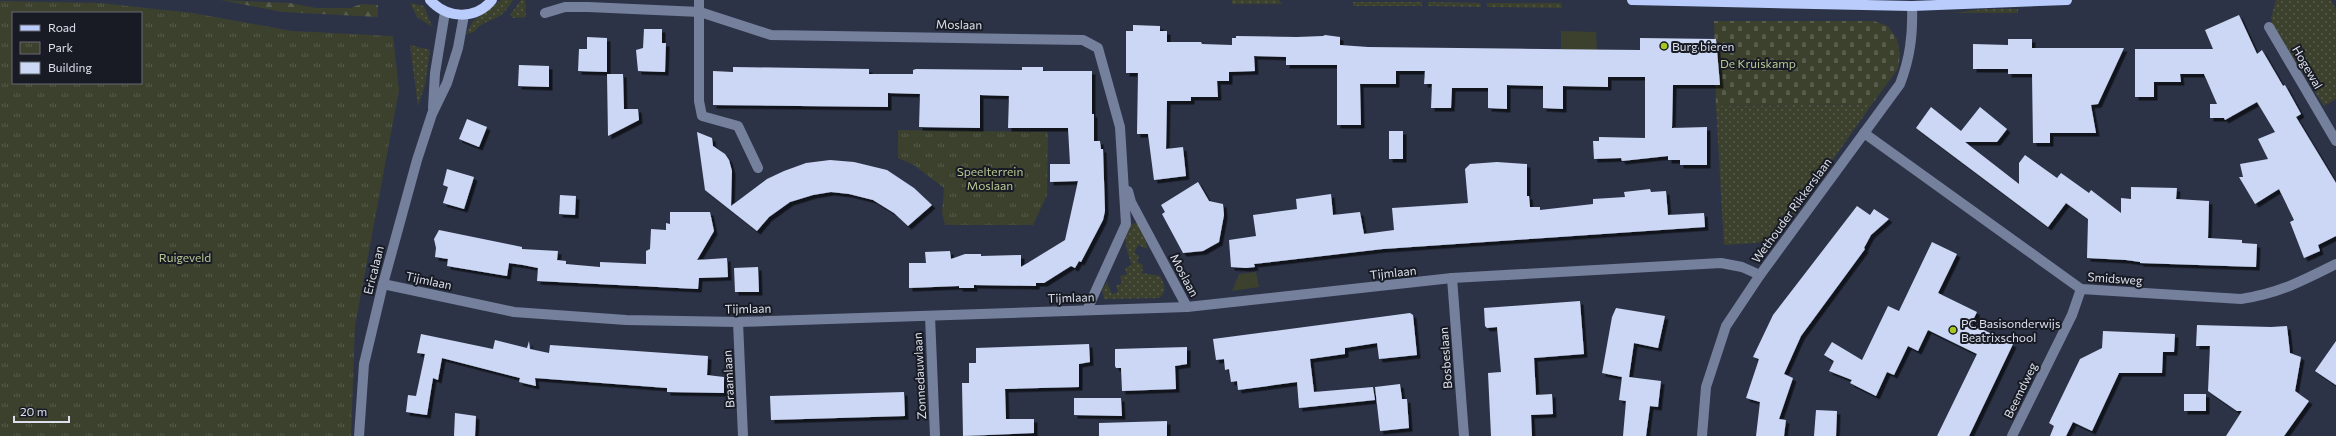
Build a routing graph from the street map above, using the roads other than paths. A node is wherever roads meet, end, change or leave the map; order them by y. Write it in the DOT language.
graph roads {
  1 [pos="430,0"];
  2 [pos="492,0"];
  3 [pos="699,0"];
  4 [pos="1632,0"];
  5 [pos="2067,0"];
  6 [pos="1912,6"];
  7 [pos="445,12"];
  8 [pos="700,12"];
  9 [pos="545,13"];
  10 [pos="464,15"];
  11 [pos="2269,27"];
  12 [pos="432,114"];
  13 [pos="1864,133"];
  14 [pos="2336,141"];
  15 [pos="1123,167"];
  16 [pos="758,168"];
  17 [pos="2336,264"];
  18 [pos="1760,275"];
  19 [pos="1452,278"];
  20 [pos="383,284"];
  21 [pos="2081,290"];
  22 [pos="1187,308"];
  23 [pos="1087,310"];
  24 [pos="930,316"];
  25 [pos="738,322"];
  26 [pos="359,436"];
  27 [pos="744,436"];
  28 [pos="935,436"];
  29 [pos="1464,436"];
  30 [pos="1702,436"];
  31 [pos="2012,436"];
  1 -- 7 [label="main road"];
  2 -- 10 [label="main road"];
  3 -- 8 [label="street"];
  4 -- 6 [label="main road"];
  5 -- 6 [label="main road"];
  6 -- 13 [label="street, Wethouder Rikkerslaan"];
  7 -- 10 [label="main road"];
  7 -- 12 [label="street, Ericalaan"];
  8 -- 9 [label="street, Moslaan"];
  8 -- 15 [label="street, Moslaan"];
  8 -- 16 [label="street"];
  10 -- 12 [label="street, Ericalaan"];
  11 -- 14 [label="street, Hogewal"];
  12 -- 20 [label="street, Ericalaan"];
  13 -- 18 [label="street, Wethouder Rikkerslaan"];
  13 -- 21 [label="street, Smidsweg"];
  15 -- 22 [label="street, Moslaan"];
  15 -- 23 [label="street, Moslaan"];
  17 -- 21 [label="street, Smidsweg"];
  18 -- 19 [label="street, Tijmlaan"];
  18 -- 30 [label="street, Wethouder Rikkerslaan"];
  19 -- 22 [label="street, Tijmlaan"];
  19 -- 29 [label="street, Bosbeslaan"];
  20 -- 25 [label="street, Tijmlaan"];
  20 -- 26 [label="street, Ericalaan"];
  21 -- 31 [label="street, Beemdweg"];
  22 -- 23 [label="street, Tijmlaan"];
  23 -- 24 [label="street, Tijmlaan"];
  24 -- 25 [label="street, Tijmlaan"];
  24 -- 28 [label="street, Zonnedauwlaan"];
  25 -- 27 [label="street, Braamlaan"];
}
